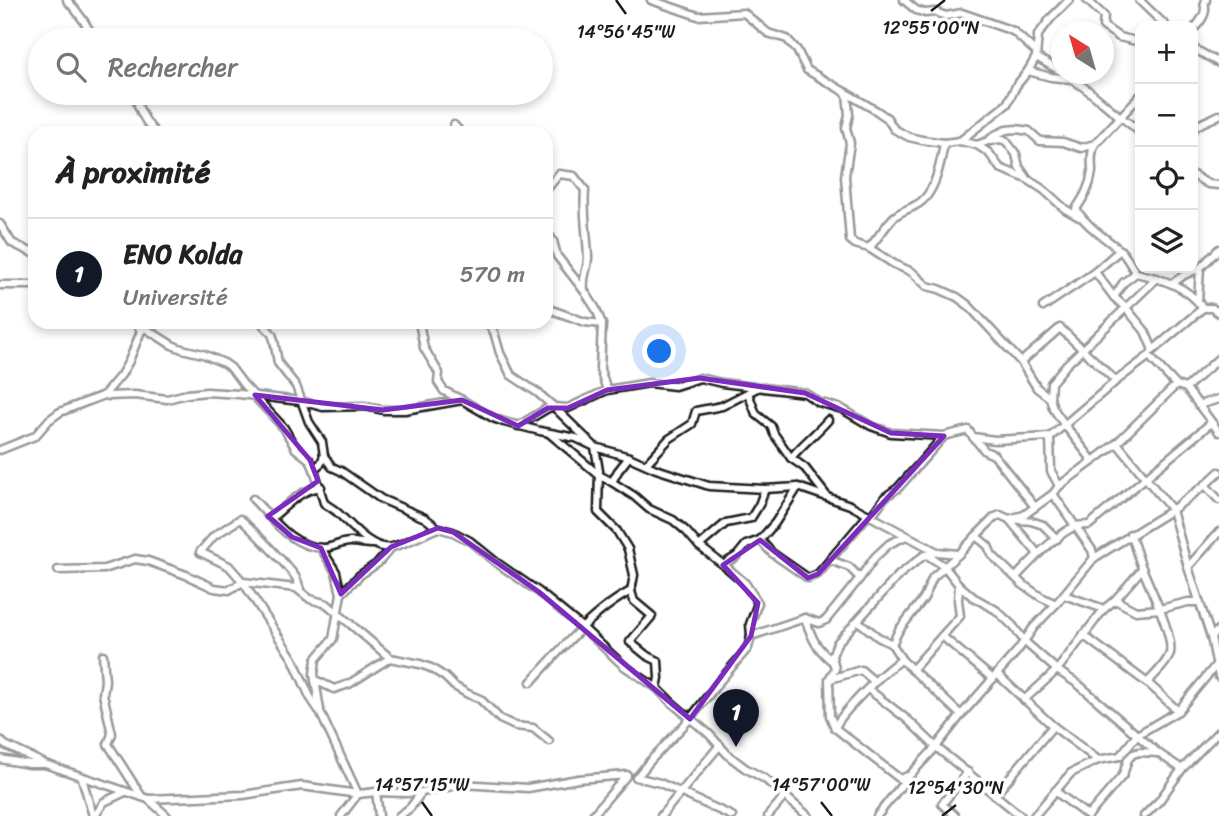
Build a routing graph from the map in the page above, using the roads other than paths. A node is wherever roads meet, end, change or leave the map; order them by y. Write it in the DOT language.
graph roads {
  1 [pos="67,0"];
  2 [pos="651,0"];
  3 [pos="904,0"];
  4 [pos="1069,0"];
  5 [pos="1087,0"];
  6 [pos="1139,0"];
  7 [pos="1206,0"];
  8 [pos="1161,21"];
  9 [pos="1198,24"];
  10 [pos="88,28"];
  11 [pos="1135,41"];
  12 [pos="1198,51"];
  13 [pos="1036,54"];
  14 [pos="1219,63"];
  15 [pos="1051,65"];
  16 [pos="1028,71"];
  17 [pos="1051,77"];
  18 [pos="1079,84"];
  19 [pos="848,93"];
  20 [pos="1135,101"];
  21 [pos="137,105"];
  22 [pos="1219,115"];
  23 [pos="1120,117"];
  24 [pos="1198,124"];
  25 [pos="148,126"];
  26 [pos="1135,127"];
  27 [pos="960,141"];
  28 [pos="988,141"];
  29 [pos="944,143"];
  30 [pos="1095,144"];
  31 [pos="977,145"];
  32 [pos="1198,178"];
  33 [pos="1027,179"];
  34 [pos="553,181"];
  35 [pos="1219,185"];
  36 [pos="1081,218"];
  37 [pos="0,224"];
  38 [pos="553,240"];
  39 [pos="869,248"];
  40 [pos="1219,249"];
  41 [pos="1120,250"];
  42 [pos="28,251"];
  43 [pos="1200,268"];
  44 [pos="1095,272"];
  45 [pos="1135,272"];
  46 [pos="1136,273"];
  47 [pos="1157,278"];
  48 [pos="1173,283"];
  49 [pos="0,285"];
  50 [pos="28,285"];
  51 [pos="585,292"];
  52 [pos="1114,297"];
  53 [pos="1219,302"];
  54 [pos="1201,305"];
  55 [pos="1043,307"];
  56 [pos="1126,308"];
  57 [pos="1212,308"];
  58 [pos="553,311"];
  59 [pos="1219,313"];
  60 [pos="602,324"];
  61 [pos="144,329"];
  62 [pos="147,329"];
  63 [pos="267,329"];
  64 [pos="420,329"];
  65 [pos="491,329"];
  66 [pos="141,331"];
  67 [pos="1083,348"];
  68 [pos="1151,353"];
  69 [pos="1219,358"];
  70 [pos="1021,362"];
  71 [pos="1116,381"];
  72 [pos="1176,386"];
  73 [pos="757,388"];
  74 [pos="1186,388"];
  75 [pos="607,390"];
  76 [pos="748,393"];
  77 [pos="108,396"];
  78 [pos="255,396"];
  79 [pos="1050,398"];
  80 [pos="1219,399"];
  81 [pos="462,400"];
  82 [pos="300,401"];
  83 [pos="1198,405"];
  84 [pos="554,407"];
  85 [pos="828,420"];
  86 [pos="1211,423"];
  87 [pos="1064,424"];
  88 [pos="518,426"];
  89 [pos="1219,432"];
  90 [pos="549,433"];
  91 [pos="944,436"];
  92 [pos="973,437"];
  93 [pos="1050,437"];
  94 [pos="995,440"];
  95 [pos="1117,443"];
  96 [pos="595,447"];
  97 [pos="0,450"];
  98 [pos="995,455"];
  99 [pos="629,457"];
  100 [pos="791,458"];
  101 [pos="323,459"];
  102 [pos="1093,461"];
  103 [pos="646,464"];
  104 [pos="314,469"];
  105 [pos="1219,472"];
  106 [pos="599,475"];
  107 [pos="1146,477"];
  108 [pos="612,482"];
  109 [pos="1205,485"];
  110 [pos="1059,486"];
  111 [pos="321,487"];
  112 [pos="797,488"];
  113 [pos="765,489"];
  114 [pos="1053,495"];
  115 [pos="827,497"];
  116 [pos="253,499"];
  117 [pos="1219,499"];
  118 [pos="1035,507"];
  119 [pos="1172,510"];
  120 [pos="870,515"];
  121 [pos="268,516"];
  122 [pos="1009,519"];
  123 [pos="1076,526"];
  124 [pos="438,528"];
  125 [pos="1219,533"];
  126 [pos="1130,534"];
  127 [pos="906,536"];
  128 [pos="976,536"];
  129 [pos="1057,539"];
  130 [pos="760,540"];
  131 [pos="377,545"];
  132 [pos="699,546"];
  133 [pos="391,547"];
  134 [pos="321,548"];
  135 [pos="937,552"];
  136 [pos="959,554"];
  137 [pos="1038,554"];
  138 [pos="927,555"];
  139 [pos="1094,558"];
  140 [pos="830,560"];
  141 [pos="725,566"];
  142 [pos="944,566"];
  143 [pos="1188,567"];
  144 [pos="1142,569"];
  145 [pos="58,570"];
  146 [pos="1016,577"];
  147 [pos="860,578"];
  148 [pos="243,582"];
  149 [pos="959,585"];
  150 [pos="300,591"];
  151 [pos="631,591"];
  152 [pos="341,594"];
  153 [pos="1064,595"];
  154 [pos="1115,600"];
  155 [pos="1199,602"];
  156 [pos="1056,604"];
  157 [pos="1104,609"];
  158 [pos="1160,609"];
  159 [pos="338,614"];
  160 [pos="805,618"];
  161 [pos="858,621"];
  162 [pos="583,628"];
  163 [pos="1219,629"];
  164 [pos="1083,635"];
  165 [pos="751,636"];
  166 [pos="942,636"];
  167 [pos="1211,638"];
  168 [pos="1024,642"];
  169 [pos="892,644"];
  170 [pos="103,655"];
  171 [pos="390,658"];
  172 [pos="902,660"];
  173 [pos="834,662"];
  174 [pos="1216,666"];
  175 [pos="912,670"];
  176 [pos="1057,670"];
  177 [pos="995,676"];
  178 [pos="1219,677"];
  179 [pos="829,679"];
  180 [pos="315,680"];
  181 [pos="531,682"];
  182 [pos="875,682"];
  183 [pos="1147,683"];
  184 [pos="657,688"];
  185 [pos="868,689"];
  186 [pos="1024,700"];
  187 [pos="1178,710"];
  188 [pos="320,712"];
  189 [pos="961,715"];
  190 [pos="690,719"];
  191 [pos="1053,726"];
  192 [pos="835,728"];
  193 [pos="1219,731"];
  194 [pos="1137,735"];
  195 [pos="0,740"];
  196 [pos="549,741"];
  197 [pos="720,745"];
  198 [pos="936,747"];
  199 [pos="1158,753"];
  200 [pos="0,759"];
  201 [pos="1098,760"];
  202 [pos="45,764"];
  203 [pos="1182,769"];
  204 [pos="968,772"];
  205 [pos="627,775"];
  206 [pos="910,775"];
  207 [pos="82,777"];
  208 [pos="637,777"];
  209 [pos="1055,791"];
  210 [pos="126,792"];
  211 [pos="376,792"];
  212 [pos="422,792"];
  213 [pos="681,792"];
  214 [pos="358,794"];
  215 [pos="995,795"];
  216 [pos="785,796"];
  217 [pos="145,798"];
  218 [pos="714,813"];
  219 [pos="94,816"];
  220 [pos="167,816"];
  221 [pos="341,816"];
  222 [pos="379,816"];
  223 [pos="398,816"];
  224 [pos="592,816"];
  225 [pos="661,816"];
  226 [pos="732,816"];
  227 [pos="768,816"];
  228 [pos="808,816"];
  229 [pos="877,816"];
  230 [pos="955,816"];
  231 [pos="1021,816"];
  232 [pos="1034,816"];
  233 [pos="1088,816"];
  234 [pos="1144,816"];
  1 -- 10 [label="street"];
  2 -- 19 [label="street"];
  3 -- 13 [label="street"];
  4 -- 13 [label="street"];
  5 -- 11 [label="street"];
  6 -- 8 [label="street"];
  7 -- 9 [label="street"];
  12 -- 14 [label="street"];
  13 -- 15 [label="street"];
  13 -- 16 [label="street"];
  16 -- 17 [label="street"];
  16 -- 27 [label="street"];
  18 -- 23 [label="street"];
  19 -- 29 [label="street"];
  19 -- 39 [label="street"];
  20 -- 23 [label="street"];
  21 -- 25 [label="street"];
  22 -- 24 [label="street"];
  23 -- 26 [label="street"];
  23 -- 30 [label="street"];
  27 -- 29 [label="street"];
  27 -- 31 [label="street"];
  28 -- 30 [label="street"];
  28 -- 31 [label="street"];
  28 -- 33 [label="street"];
  29 -- 39 [label="street"];
  30 -- 36 [label="street"];
  31 -- 33 [label="street"];
  32 -- 35 [label="street"];
  33 -- 36 [label="street"];
  34 -- 51 [label="street"];
  36 -- 41 [label="street"];
  37 -- 42 [label="street"];
  38 -- 51 [label="street"];
  39 -- 70 [label="street"];
  40 -- 43 [label="street"];
  41 -- 44 [label="street"];
  41 -- 45 [label="street"];
  43 -- 48 [label="street"];
  43 -- 54 [label="street"];
  44 -- 52 [label="street"];
  44 -- 55 [label="street"];
  46 -- 47 [label="street"];
  46 -- 52 [label="street"];
  47 -- 48 [label="street"];
  47 -- 56 [label="street"];
  48 -- 54 [label="street"];
  49 -- 50 [label="street"];
  51 -- 60 [label="street"];
  52 -- 56 [label="street"];
  53 -- 57 [label="street"];
  54 -- 57 [label="street"];
  54 -- 68 [label="street"];
  56 -- 67 [label="street"];
  56 -- 68 [label="street"];
  57 -- 59 [label="street"];
  58 -- 60 [label="street"];
  60 -- 75 [label="street"];
  61 -- 66 [label="street"];
  62 -- 78 [label="street"];
  63 -- 82 [label="street"];
  64 -- 81 [label="street"];
  65 -- 84 [label="street"];
  66 -- 97 [label="street"];
  67 -- 70 [label="street"];
  67 -- 71 [label="street"];
  67 -- 79 [label="street"];
  68 -- 71 [label="street"];
  68 -- 72 [label="street"];
  69 -- 74 [label="street"];
  70 -- 79 [label="street"];
  71 -- 87 [label="street"];
  72 -- 74 [label="street"];
  72 -- 95 [label="street"];
  73 -- 75 [label="street"];
  73 -- 76 [label="street"];
  73 -- 91 [label="street"];
  74 -- 83 [label="street"];
  75 -- 84 [label="street"];
  76 -- 100 [label="street"];
  76 -- 103 [label="street"];
  77 -- 78 [label="street"];
  78 -- 82 [label="street"];
  78 -- 104 [label="street"];
  79 -- 87 [label="street"];
  80 -- 83 [label="street"];
  81 -- 82 [label="street"];
  81 -- 88 [label="street"];
  82 -- 101 [label="street"];
  83 -- 86 [label="street"];
  84 -- 88 [label="street"];
  84 -- 96 [label="street"];
  85 -- 100 [label="street"];
  86 -- 89 [label="street"];
  86 -- 107 [label="street"];
  87 -- 93 [label="street"];
  87 -- 102 [label="street"];
  88 -- 90 [label="street"];
  90 -- 96 [label="street"];
  90 -- 106 [label="street"];
  91 -- 92 [label="street"];
  91 -- 120 [label="street"];
  92 -- 94 [label="street"];
  92 -- 98 [label="street"];
  93 -- 94 [label="street"];
  93 -- 110 [label="street"];
  94 -- 98 [label="street"];
  95 -- 102 [label="street"];
  95 -- 107 [label="street"];
  96 -- 99 [label="street"];
  96 -- 106 [label="street"];
  98 -- 118 [label="street"];
  99 -- 103 [label="street"];
  99 -- 108 [label="street"];
  100 -- 115 [label="street"];
  101 -- 104 [label="street"];
  101 -- 124 [label="street"];
  102 -- 110 [label="street"];
  103 -- 113 [label="street"];
  104 -- 111 [label="street"];
  105 -- 109 [label="street"];
  106 -- 108 [label="street"];
  106 -- 151 [label="street"];
  107 -- 119 [label="street"];
  107 -- 123 [label="street"];
  108 -- 132 [label="street"];
  109 -- 117 [label="street"];
  109 -- 119 [label="street"];
  110 -- 114 [label="street"];
  111 -- 121 [label="street"];
  111 -- 131 [label="street"];
  112 -- 113 [label="street"];
  112 -- 115 [label="street"];
  112 -- 130 [label="street"];
  113 -- 132 [label="street"];
  114 -- 118 [label="street"];
  114 -- 123 [label="street"];
  115 -- 120 [label="street"];
  116 -- 121 [label="street"];
  118 -- 122 [label="street"];
  119 -- 126 [label="street"];
  119 -- 143 [label="street"];
  120 -- 127 [label="street"];
  120 -- 140 [label="street"];
  121 -- 134 [label="street"];
  122 -- 128 [label="street"];
  122 -- 129 [label="street"];
  122 -- 137 [label="street"];
  123 -- 129 [label="street"];
  123 -- 139 [label="street"];
  124 -- 133 [label="street"];
  124 -- 162 [label="street"];
  125 -- 143 [label="street"];
  126 -- 139 [label="street"];
  126 -- 144 [label="street"];
  127 -- 135 [label="street"];
  127 -- 147 [label="street"];
  128 -- 136 [label="street"];
  128 -- 146 [label="street"];
  129 -- 137 [label="street"];
  130 -- 140 [label="street"];
  130 -- 141 [label="street"];
  131 -- 133 [label="street"];
  131 -- 134 [label="street"];
  132 -- 141 [label="street"];
  133 -- 152 [label="street"];
  134 -- 152 [label="street"];
  135 -- 136 [label="street"];
  135 -- 138 [label="street"];
  136 -- 142 [label="street"];
  137 -- 146 [label="street"];
  138 -- 142 [label="street"];
  138 -- 161 [label="street"];
  139 -- 153 [label="street"];
  140 -- 147 [label="street"];
  141 -- 165 [label="street"];
  142 -- 149 [label="street"];
  142 -- 169 [label="street"];
  143 -- 155 [label="street"];
  144 -- 154 [label="street"];
  144 -- 158 [label="street"];
  145 -- 148 [label="street"];
  146 -- 156 [label="street"];
  147 -- 160 [label="street"];
  148 -- 150 [label="street"];
  148 -- 150 [label="street"];
  148 -- 188 [label="street"];
  149 -- 166 [label="street"];
  149 -- 168 [label="street"];
  150 -- 159 [label="street"];
  151 -- 162 [label="street"];
  151 -- 184 [label="street"];
  152 -- 159 [label="street"];
  153 -- 156 [label="street"];
  153 -- 157 [label="street"];
  154 -- 157 [label="street"];
  154 -- 158 [label="street"];
  155 -- 158 [label="street"];
  155 -- 167 [label="street"];
  156 -- 168 [label="street"];
  157 -- 164 [label="street"];
  158 -- 183 [label="street"];
  159 -- 171 [label="street"];
  159 -- 180 [label="street"];
  160 -- 165 [label="street"];
  160 -- 173 [label="street"];
  161 -- 169 [label="street"];
  161 -- 173 [label="street"];
  162 -- 181 [label="street"];
  162 -- 184 [label="street"];
  163 -- 167 [label="street"];
  164 -- 176 [label="street"];
  164 -- 183 [label="street"];
  165 -- 190 [label="street"];
  166 -- 175 [label="street"];
  166 -- 177 [label="street"];
  167 -- 174 [label="street"];
  168 -- 176 [label="street"];
  168 -- 177 [label="street"];
  169 -- 172 [label="street"];
  170 -- 217 [label="street"];
  171 -- 180 [label="street"];
  171 -- 196 [label="street"];
  172 -- 175 [label="street"];
  172 -- 182 [label="street"];
  173 -- 179 [label="street"];
  174 -- 178 [label="street"];
  174 -- 187 [label="street"];
  175 -- 189 [label="street"];
  176 -- 186 [label="street"];
  176 -- 194 [label="street"];
  177 -- 186 [label="street"];
  177 -- 189 [label="street"];
  179 -- 182 [label="street"];
  179 -- 192 [label="street"];
  180 -- 188 [label="street"];
  182 -- 185 [label="street"];
  183 -- 187 [label="street"];
  184 -- 190 [label="street"];
  185 -- 192 [label="street"];
  185 -- 198 [label="street"];
  186 -- 191 [label="street"];
  187 -- 194 [label="street"];
  188 -- 214 [label="street"];
  189 -- 198 [label="street"];
  190 -- 197 [label="street"];
  190 -- 208 [label="street"];
  191 -- 201 [label="street"];
  191 -- 215 [label="street"];
  192 -- 206 [label="street"];
  193 -- 203 [label="street"];
  194 -- 199 [label="street"];
  194 -- 201 [label="street"];
  195 -- 202 [label="street"];
  197 -- 213 [label="street"];
  197 -- 216 [label="street"];
  198 -- 204 [label="street"];
  198 -- 206 [label="street"];
  199 -- 203 [label="street"];
  199 -- 233 [label="street"];
  200 -- 202 [label="street"];
  201 -- 209 [label="street"];
  202 -- 207 [label="street"];
  203 -- 234 [label="street"];
  204 -- 215 [label="street"];
  204 -- 230 [label="street"];
  205 -- 208 [label="street"];
  205 -- 212 [label="street"];
  205 -- 224 [label="street"];
  206 -- 229 [label="street"];
  207 -- 210 [label="street"];
  207 -- 219 [label="street"];
  208 -- 213 [label="street"];
  209 -- 232 [label="street"];
  209 -- 233 [label="street"];
  210 -- 217 [label="street"];
  210 -- 219 [label="street"];
  211 -- 212 [label="street"];
  211 -- 214 [label="street"];
  211 -- 222 [label="street"];
  212 -- 223 [label="street"];
  213 -- 218 [label="street"];
  213 -- 225 [label="street"];
  214 -- 217 [label="street"];
  214 -- 221 [label="street"];
  215 -- 231 [label="street"];
  216 -- 227 [label="street"];
  216 -- 228 [label="street"];
  217 -- 220 [label="street"];
  218 -- 226 [label="street"];
}
